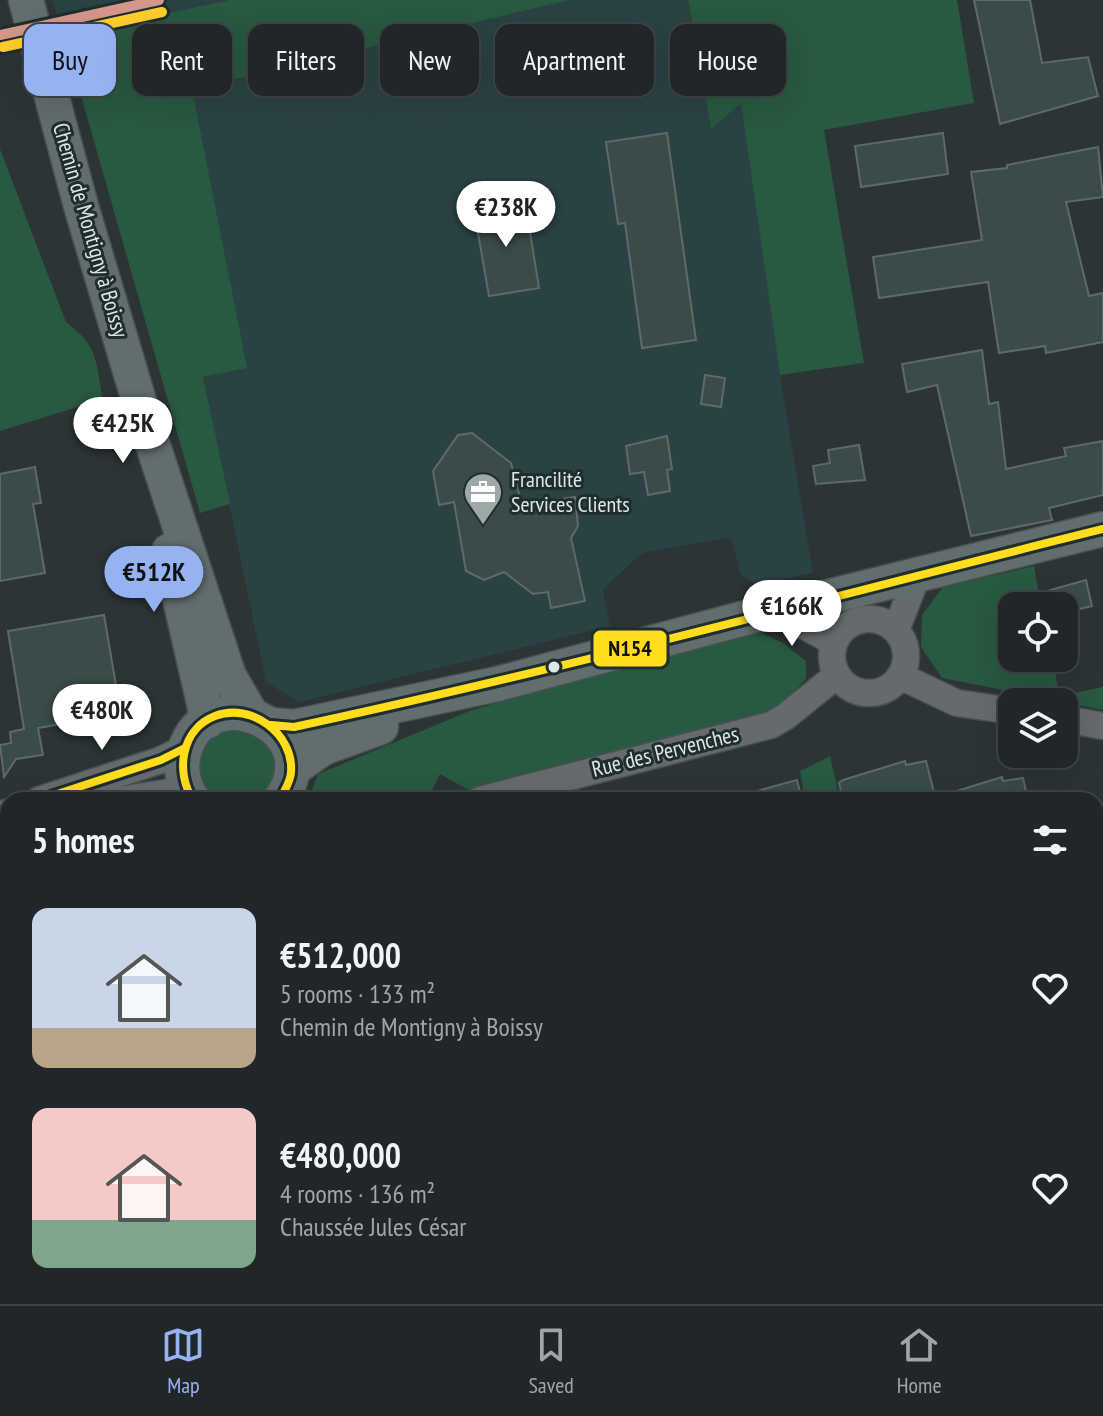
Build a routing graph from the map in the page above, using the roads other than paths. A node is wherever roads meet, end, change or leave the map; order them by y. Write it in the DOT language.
graph roads {
  1 [pos="26,0"];
  2 [pos="145,421"];
  3 [pos="1103,529"];
  4 [pos="917,576"];
  5 [pos="775,610"];
  6 [pos="896,630"];
  7 [pos="834,642"];
  8 [pos="837,675"];
  9 [pos="900,676"];
  10 [pos="497,684"];
  11 [pos="998,709"];
  12 [pos="261,720"];
  13 [pos="208,721"];
  14 [pos="1078,722"];
  15 [pos="1103,726"];
  16 [pos="185,748"];
  17 [pos="286,785"];
  18 [pos="63,792"];
  19 [pos="190,792"];
  20 [pos="511,792"];
  1 -- 2 [label="main road, Chemin de Montigny à Boissy"];
  2 -- 12 [label="main road, Chemin de Montigny à Boissy"];
  2 -- 13 [label="main road, Chemin de Montigny à Boissy"];
  3 -- 4 [label="main road"];
  4 -- 5 [label="main road"];
  4 -- 6 [label="street"];
  5 -- 7 [label="street"];
  5 -- 10 [label="main road"];
  6 -- 7 [label="street"];
  6 -- 9 [label="street"];
  7 -- 8 [label="street"];
  8 -- 9 [label="street"];
  8 -- 20 [label="street, Rue des Pervenches"];
  9 -- 11 [label="street"];
  10 -- 12 [label="main road"];
  10 -- 17 [label="main road"];
  12 -- 13 [label="main road"];
  12 -- 17 [label="main road, Chemin de Montigny à Boissy"];
  13 -- 16 [label="main road"];
  14 -- 15 [label="street"];
  16 -- 18 [label="street"];
  16 -- 19 [label="main road"];
}
